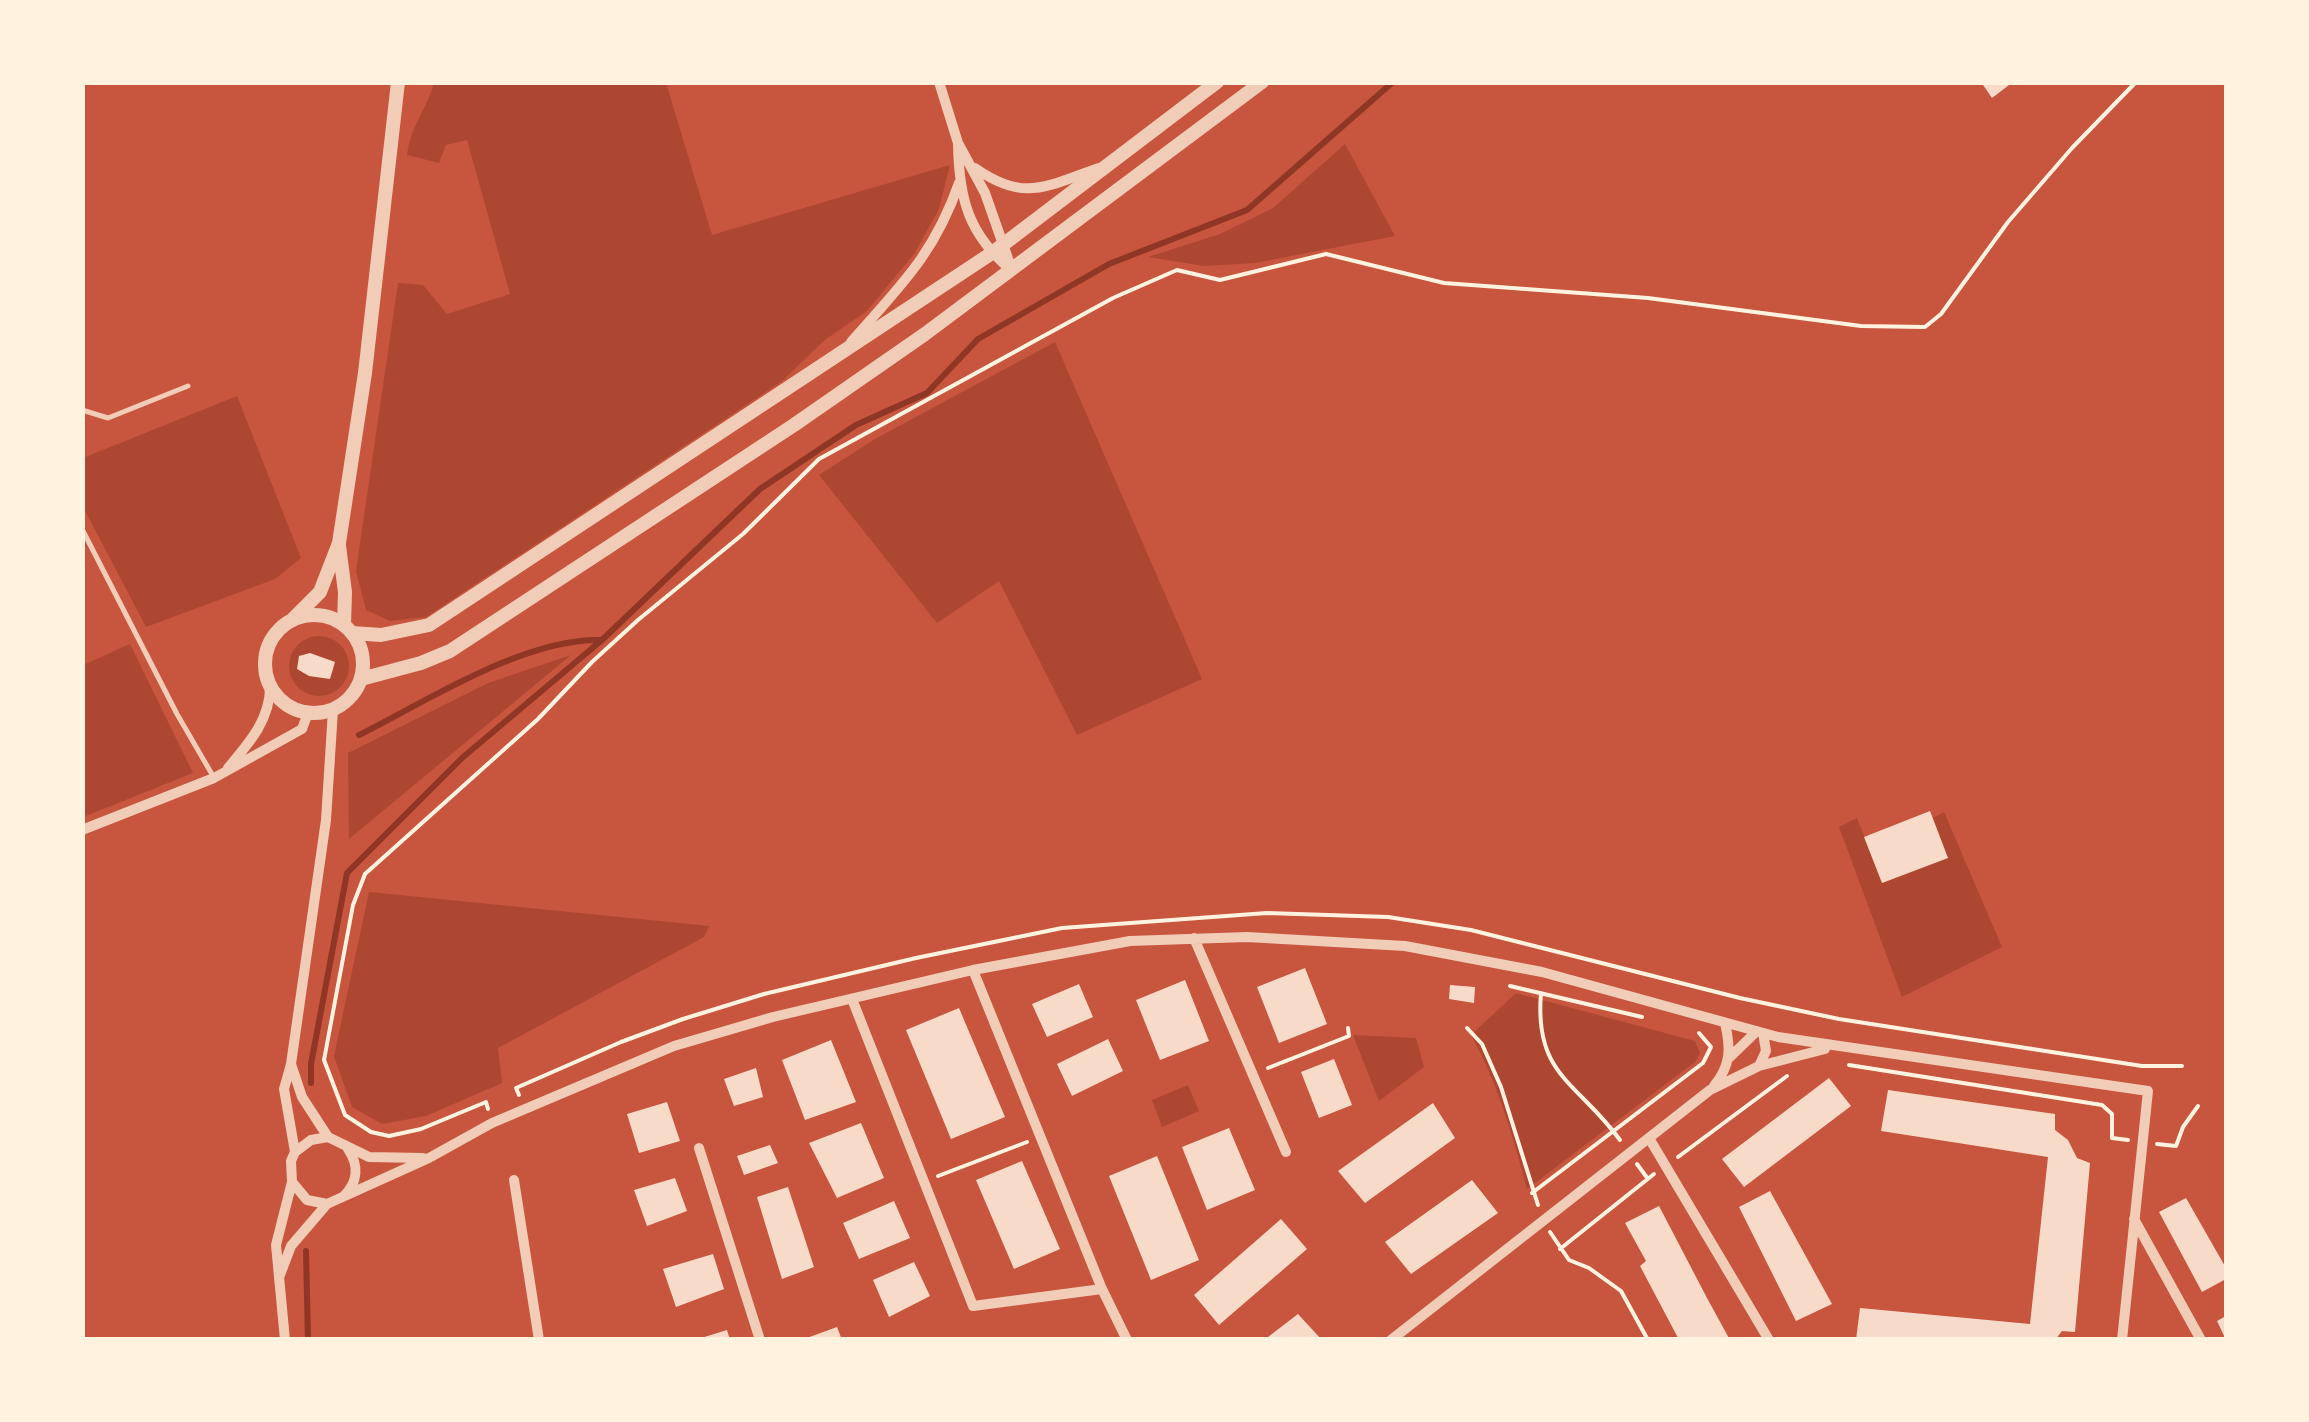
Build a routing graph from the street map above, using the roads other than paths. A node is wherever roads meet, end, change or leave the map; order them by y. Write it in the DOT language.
graph roads {
  1 [pos="398,82"];
  2 [pos="939,82"];
  3 [pos="1217,82"];
  4 [pos="1262,82"];
  5 [pos="958,143"];
  6 [pos="1109,164"];
  7 [pos="970,165"];
  8 [pos="959,183"];
  9 [pos="1004,244"];
  10 [pos="992,253"];
  11 [pos="1012,270"];
  12 [pos="848,346"];
  13 [pos="188,386"];
  14 [pos="82,410"];
  15 [pos="82,529"];
  16 [pos="338,543"];
  17 [pos="293,619"];
  18 [pos="348,629"];
  19 [pos="361,679"];
  20 [pos="270,687"];
  21 [pos="332,710"];
  22 [pos="308,713"];
  23 [pos="219,775"];
  24 [pos="82,830"];
  25 [pos="1194,938"];
  26 [pos="972,970"];
  27 [pos="852,999"];
  28 [pos="1725,1022"];
  29 [pos="1760,1032"];
  30 [pos="1841,1046"];
  31 [pos="1728,1059"];
  32 [pos="290,1064"];
  33 [pos="1758,1066"];
  34 [pos="1710,1090"];
  35 [pos="328,1138"];
  36 [pos="1649,1138"];
  37 [pos="347,1148"];
  38 [pos="698,1148"];
  39 [pos="296,1152"];
  40 [pos="1286,1152"];
  41 [pos="428,1158"];
  42 [pos="514,1180"];
  43 [pos="292,1182"];
  44 [pos="339,1200"];
  45 [pos="326,1204"];
  46 [pos="2134,1219"];
  47 [pos="278,1281"];
  48 [pos="1102,1289"];
  49 [pos="284,1340"];
  50 [pos="539,1340"];
  51 [pos="760,1340"];
  52 [pos="1128,1340"];
  53 [pos="1391,1340"];
  54 [pos="1769,1340"];
  55 [pos="2122,1340"];
  56 [pos="2201,1340"];
  1 -- 16 [label="street"];
  2 -- 5 [label="street"];
  3 -- 6 [label="street"];
  4 -- 11 [label="street"];
  5 -- 7 [label="street"];
  5 -- 8 [label="street"];
  6 -- 7 [label="street"];
  6 -- 9 [label="street"];
  7 -- 9 [label="street"];
  8 -- 10 [label="street"];
  8 -- 12 [label="street"];
  9 -- 10 [label="street"];
  9 -- 11 [label="street"];
  10 -- 11 [label="street"];
  10 -- 12 [label="street"];
  11 -- 19 [label="street"];
  12 -- 18 [label="street"];
  13 -- 14 [label="lane"];
  15 -- 23 [label="lane"];
  16 -- 17 [label="street"];
  16 -- 18 [label="street"];
  17 -- 18 [label="street"];
  17 -- 20 [label="street"];
  18 -- 19 [label="street"];
  19 -- 21 [label="street"];
  20 -- 22 [label="street"];
  20 -- 23 [label="street"];
  21 -- 22 [label="street"];
  21 -- 32 [label="street"];
  22 -- 23 [label="street"];
  23 -- 24 [label="street"];
  25 -- 26 [label="street"];
  25 -- 28 [label="street"];
  25 -- 40 [label="street"];
  26 -- 27 [label="street"];
  26 -- 48 [label="street"];
  27 -- 41 [label="street"];
  27 -- 48 [label="street"];
  28 -- 29 [label="street"];
  28 -- 31 [label="street"];
  29 -- 30 [label="street"];
  29 -- 31 [label="street"];
  29 -- 33 [label="street"];
  30 -- 33 [label="street"];
  30 -- 46 [label="street"];
  31 -- 34 [label="street"];
  32 -- 35 [label="street"];
  32 -- 39 [label="street"];
  33 -- 34 [label="street"];
  34 -- 36 [label="street"];
  35 -- 37 [label="street"];
  35 -- 39 [label="street"];
  36 -- 53 [label="street"];
  36 -- 54 [label="street"];
  37 -- 41 [label="street"];
  37 -- 44 [label="street"];
  38 -- 51 [label="street"];
  39 -- 43 [label="street"];
  41 -- 44 [label="street"];
  42 -- 50 [label="street"];
  43 -- 45 [label="street"];
  43 -- 47 [label="street"];
  44 -- 45 [label="street"];
  45 -- 47 [label="street"];
  46 -- 55 [label="street"];
  46 -- 56 [label="street"];
  47 -- 49 [label="street"];
  48 -- 52 [label="street"];
}
